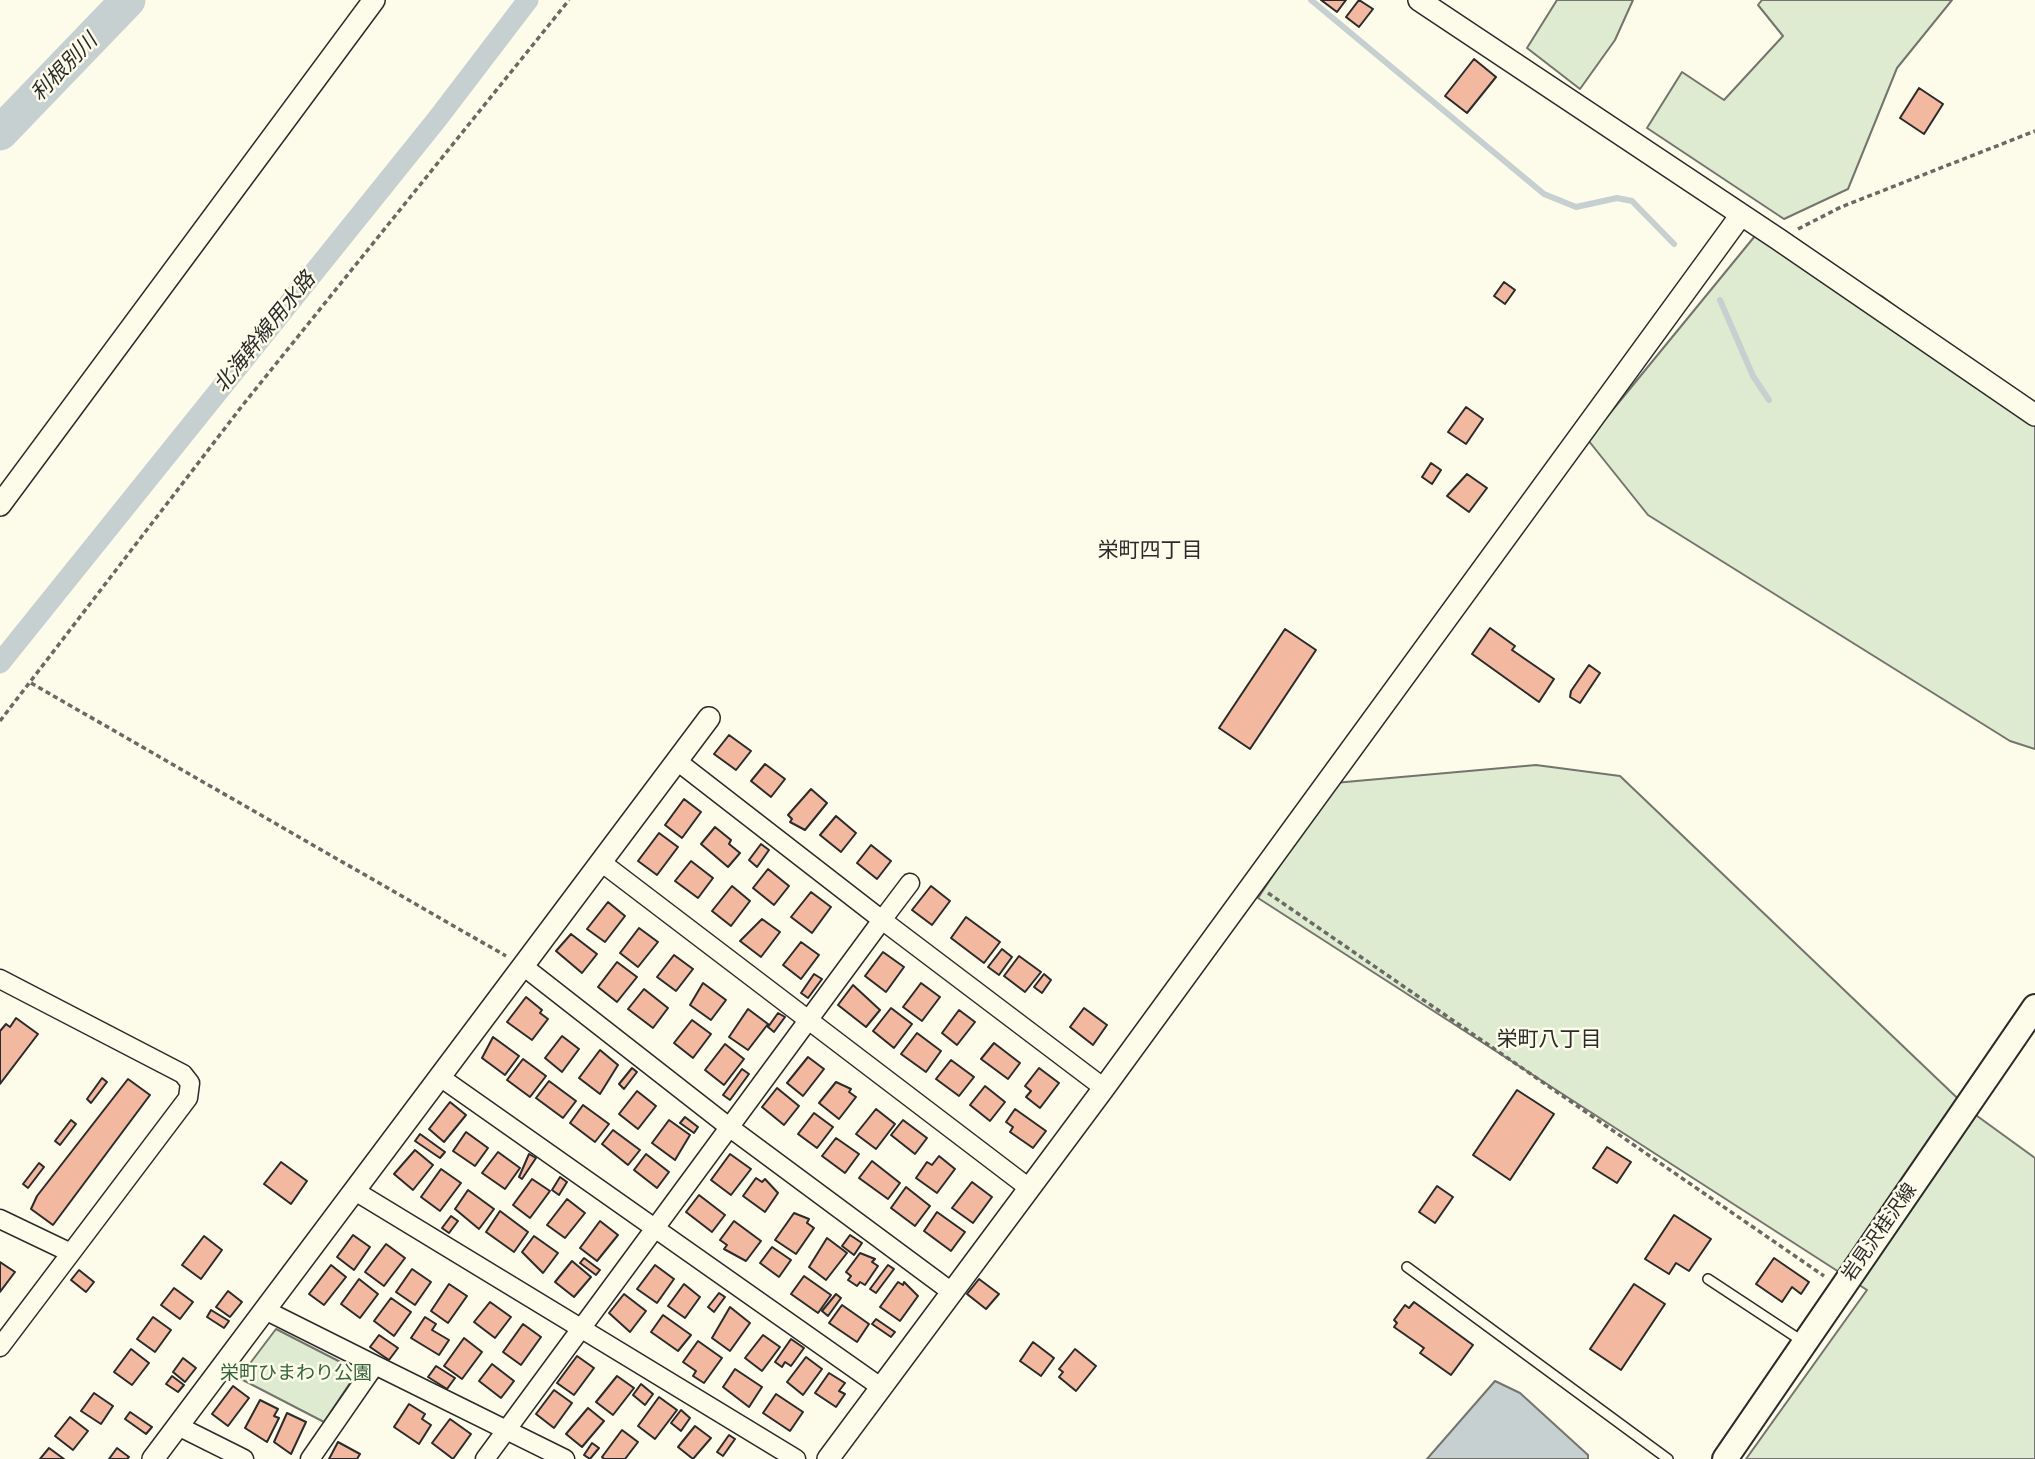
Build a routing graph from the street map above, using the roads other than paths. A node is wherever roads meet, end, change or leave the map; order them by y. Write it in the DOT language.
graph roads {
  1 [pos="374,0"];
  2 [pos="1419,0"];
  3 [pos="1741,215"];
  4 [pos="2035,415"];
  5 [pos="0,505"];
  6 [pos="709,718"];
  7 [pos="677,761"];
  8 [pos="601,862"];
  9 [pos="910,883"];
  10 [pos="882,920"];
  11 [pos="523,966"];
  12 [pos="0,979"];
  13 [pos="2035,1007"];
  14 [pos="807,1021"];
  15 [pos="440,1077"];
  16 [pos="1104,1088"];
  17 [pos="729,1127"];
  18 [pos="1029,1188"];
  19 [pos="355,1191"];
  20 [pos="0,1219"];
  21 [pos="654,1229"];
  22 [pos="71,1253"];
  23 [pos="1408,1267"];
  24 [pos="1708,1279"];
  25 [pos="953,1293"];
  26 [pos="265,1310"];
  27 [pos="579,1329"];
  28 [pos="1803,1342"];
  29 [pos="0,1347"];
  30 [pos="375,1365"];
  31 [pos="882,1388"];
  32 [pos="178,1426"];
  33 [pos="507,1429"];
  34 [pos="153,1459"];
  35 [pos="244,1459"];
  36 [pos="310,1459"];
  37 [pos="485,1459"];
  38 [pos="565,1459"];
  39 [pos="796,1459"];
  40 [pos="828,1459"];
  41 [pos="1668,1459"];
  42 [pos="1725,1459"];
  1 -- 5 [label="street"];
  2 -- 3 [label="street"];
  3 -- 4 [label="street"];
  3 -- 16 [label="street"];
  6 -- 7 [label="street"];
  7 -- 8 [label="street"];
  7 -- 10 [label="street"];
  8 -- 11 [label="street"];
  8 -- 14 [label="street"];
  9 -- 10 [label="street"];
  10 -- 14 [label="street"];
  10 -- 16 [label="street"];
  11 -- 15 [label="street"];
  11 -- 17 [label="street"];
  12 -- 22 [label="street"];
  13 -- 28 [label="main road, 岩見沢桂沢線"];
  14 -- 17 [label="street"];
  14 -- 18 [label="street"];
  15 -- 19 [label="street"];
  15 -- 21 [label="street"];
  16 -- 18 [label="street"];
  17 -- 21 [label="street"];
  17 -- 25 [label="street"];
  18 -- 25 [label="street"];
  19 -- 26 [label="street"];
  19 -- 27 [label="street"];
  20 -- 22 [label="street"];
  21 -- 27 [label="street"];
  21 -- 31 [label="street"];
  22 -- 29 [label="street"];
  23 -- 41 [label="lane"];
  24 -- 28 [label="lane"];
  25 -- 31 [label="street"];
  26 -- 30 [label="street"];
  26 -- 32 [label="street"];
  27 -- 33 [label="street"];
  27 -- 39 [label="street"];
  28 -- 42 [label="main road, 岩見沢桂沢線"];
  30 -- 33 [label="street"];
  30 -- 36 [label="street"];
  31 -- 40 [label="street"];
  32 -- 34 [label="street"];
  32 -- 35 [label="street"];
  33 -- 37 [label="street"];
  33 -- 38 [label="street"];
}
